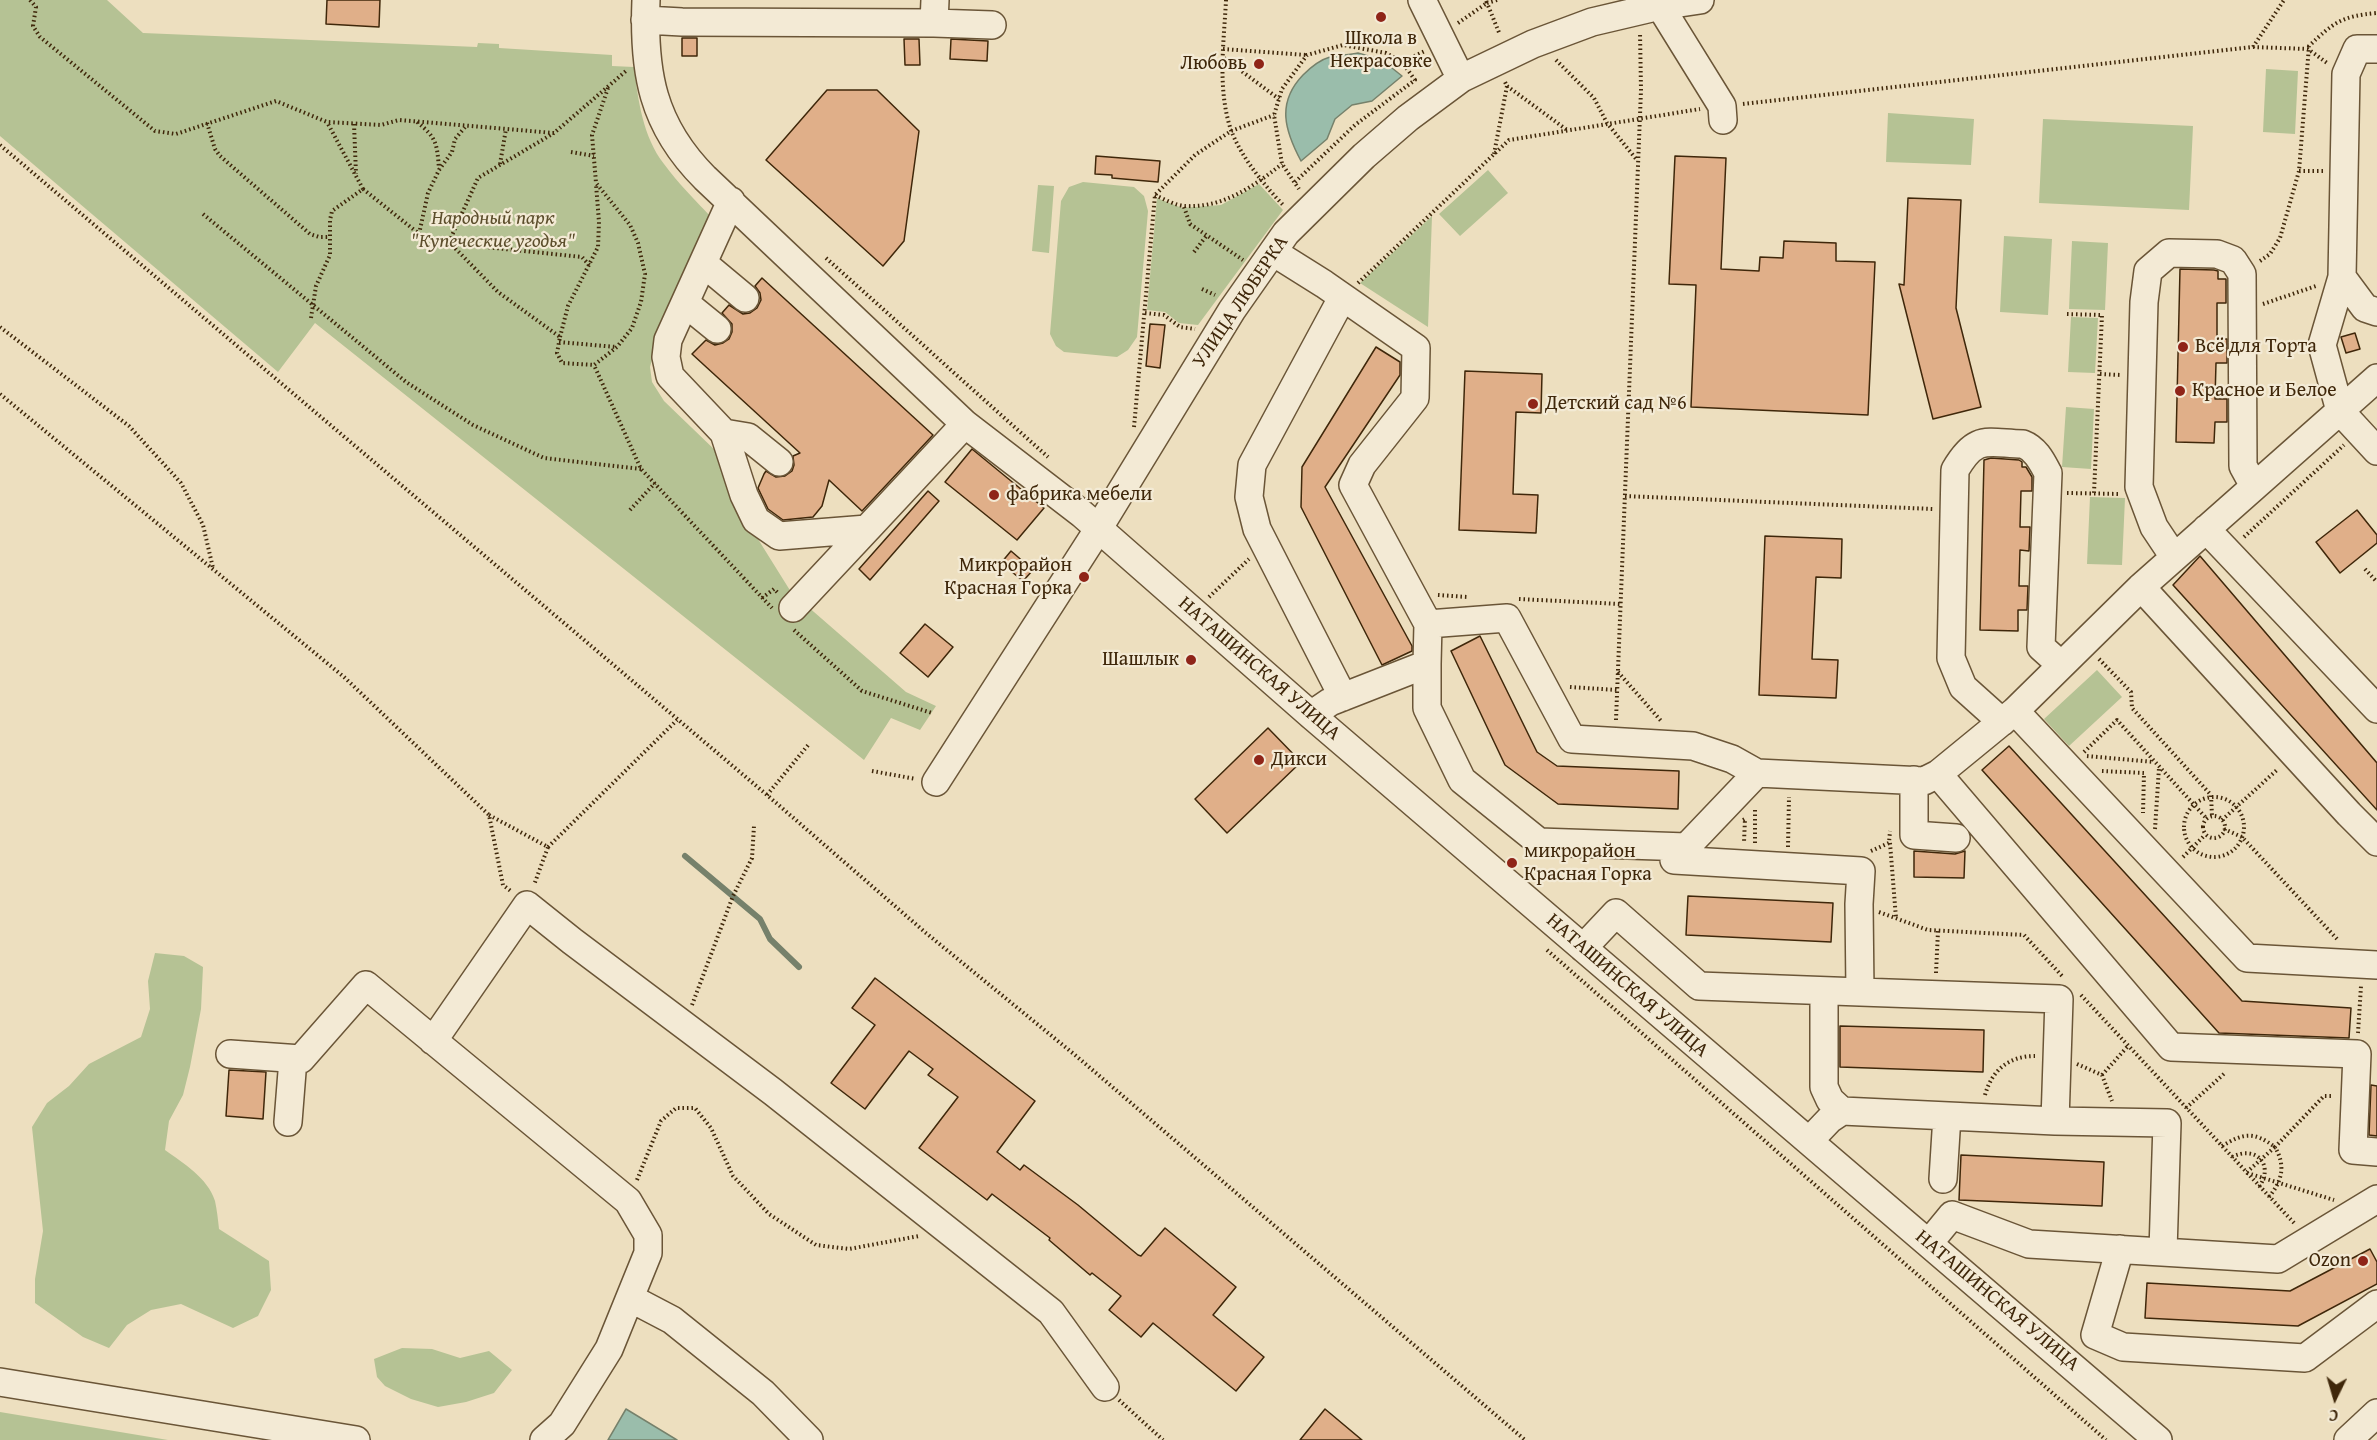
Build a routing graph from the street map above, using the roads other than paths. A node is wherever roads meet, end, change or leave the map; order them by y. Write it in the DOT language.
graph roads {
  1 [pos="1422,0"];
  2 [pos="1700,0"];
  3 [pos="1650,8"];
  4 [pos="645,10"];
  5 [pos="934,11"];
  6 [pos="992,25"];
  7 [pos="2377,49"];
  8 [pos="1462,78"];
  9 [pos="1722,113"];
  10 [pos="731,201"];
  11 [pos="1273,252"];
  12 [pos="703,263"];
  13 [pos="2342,277"];
  14 [pos="745,298"];
  15 [pos="1342,298"];
  16 [pos="685,303"];
  17 [pos="2377,312"];
  18 [pos="717,329"];
  19 [pos="2377,378"];
  20 [pos="2340,411"];
  21 [pos="965,424"];
  22 [pos="2368,441"];
  23 [pos="728,445"];
  24 [pos="779,462"];
  25 [pos="759,482"];
  26 [pos="2254,486"];
  27 [pos="1098,528"];
  28 [pos="867,529"];
  29 [pos="2206,529"];
  30 [pos="2174,557"];
  31 [pos="2141,587"];
  32 [pos="793,608"];
  33 [pos="1428,624"];
  34 [pos="1427,664"];
  35 [pos="2061,665"];
  36 [pos="1343,697"];
  37 [pos="2377,709"];
  38 [pos="1311,715"];
  39 [pos="2008,717"];
  40 [pos="1757,773"];
  41 [pos="1926,777"];
  42 [pos="936,782"];
  43 [pos="1956,838"];
  44 [pos="2377,842"];
  45 [pos="1687,847"];
  46 [pos="1583,948"];
  47 [pos="2369,965"];
  48 [pos="1824,991"];
  49 [pos="1860,992"];
  50 [pos="434,1041"];
  51 [pos="230,1054"];
  52 [pos="2367,1055"];
  53 [pos="293,1059"];
  54 [pos="1842,1110"];
  55 [pos="1947,1116"];
  56 [pos="2055,1121"];
  57 [pos="288,1122"];
  58 [pos="1809,1142"];
  59 [pos="2377,1152"];
  60 [pos="1943,1179"];
  61 [pos="2369,1204"];
  62 [pos="1929,1243"];
  63 [pos="2120,1249"];
  64 [pos="2163,1251"];
  65 [pos="630,1298"];
  66 [pos="2377,1305"];
  67 [pos="2095,1335"];
  68 [pos="2065,1358"];
  69 [pos="0,1382"];
  70 [pos="1105,1387"];
  71 [pos="2377,1413"];
  72 [pos="357,1440"];
  73 [pos="544,1440"];
  74 [pos="810,1440"];
  75 [pos="2158,1440"];
  76 [pos="2348,1440"];
  1 -- 8 [label="street"];
  2 -- 3 [label="street, УЛИЦА ЛЮБЕРКА"];
  3 -- 8 [label="street, УЛИЦА ЛЮБЕРКА"];
  3 -- 9 [label="street"];
  4 -- 5 [label="street"];
  4 -- 10 [label="street, НАТАШИНСКАЯ УЛИЦА"];
  5 -- 6 [label="street"];
  7 -- 13 [label="street"];
  8 -- 11 [label="street, УЛИЦА ЛЮБЕРКА"];
  10 -- 12 [label="street"];
  10 -- 21 [label="street, НАТАШИНСКАЯ УЛИЦА"];
  11 -- 15 [label="street"];
  11 -- 27 [label="street, УЛИЦА ЛЮБЕРКА"];
  12 -- 14 [label="street"];
  12 -- 16 [label="street"];
  13 -- 17 [label="street"];
  13 -- 20 [label="street"];
  15 -- 33 [label="street"];
  15 -- 36 [label="street"];
  16 -- 18 [label="street"];
  16 -- 23 [label="street"];
  19 -- 20 [label="street"];
  20 -- 22 [label="street"];
  20 -- 26 [label="street"];
  21 -- 27 [label="street, НАТАШИНСКАЯ УЛИЦА"];
  21 -- 28 [label="street"];
  23 -- 24 [label="street"];
  23 -- 25 [label="street"];
  23 -- 28 [label="street"];
  26 -- 29 [label="street"];
  26 -- 30 [label="street"];
  27 -- 38 [label="street, НАТАШИНСКАЯ УЛИЦА"];
  27 -- 42 [label="street, УЛИЦА ЛЮБЕРКА"];
  28 -- 32 [label="street"];
  29 -- 30 [label="street"];
  29 -- 37 [label="street"];
  30 -- 31 [label="street"];
  31 -- 35 [label="street"];
  31 -- 44 [label="street"];
  33 -- 34 [label="street"];
  33 -- 40 [label="street"];
  34 -- 36 [label="street"];
  34 -- 45 [label="street"];
  35 -- 39 [label="street"];
  35 -- 39 [label="street"];
  36 -- 38 [label="street"];
  38 -- 46 [label="street, НАТАШИНСКАЯ УЛИЦА"];
  39 -- 41 [label="street"];
  39 -- 47 [label="street"];
  40 -- 41 [label="street"];
  40 -- 45 [label="street"];
  41 -- 43 [label="street"];
  41 -- 52 [label="street"];
  45 -- 49 [label="street"];
  46 -- 48 [label="street"];
  46 -- 58 [label="street, НАТАШИНСКАЯ УЛИЦА"];
  48 -- 49 [label="street"];
  48 -- 54 [label="street"];
  49 -- 56 [label="street"];
  50 -- 53 [label="street"];
  50 -- 65 [label="street"];
  50 -- 70 [label="street"];
  51 -- 53 [label="street"];
  52 -- 59 [label="street"];
  53 -- 57 [label="street"];
  54 -- 55 [label="street"];
  54 -- 58 [label="street"];
  55 -- 56 [label="street"];
  55 -- 60 [label="street"];
  56 -- 64 [label="street"];
  58 -- 62 [label="street, НАТАШИНСКАЯ УЛИЦА"];
  61 -- 64 [label="street"];
  62 -- 63 [label="street"];
  62 -- 68 [label="street, НАТАШИНСКАЯ УЛИЦА"];
  63 -- 64 [label="street"];
  63 -- 67 [label="street"];
  65 -- 73 [label="street"];
  65 -- 74 [label="street"];
  66 -- 67 [label="street"];
  67 -- 68 [label="street"];
  68 -- 75 [label="street, НАТАШИНСКАЯ УЛИЦА"];
  69 -- 72 [label="street"];
  71 -- 76 [label="street"];
}
